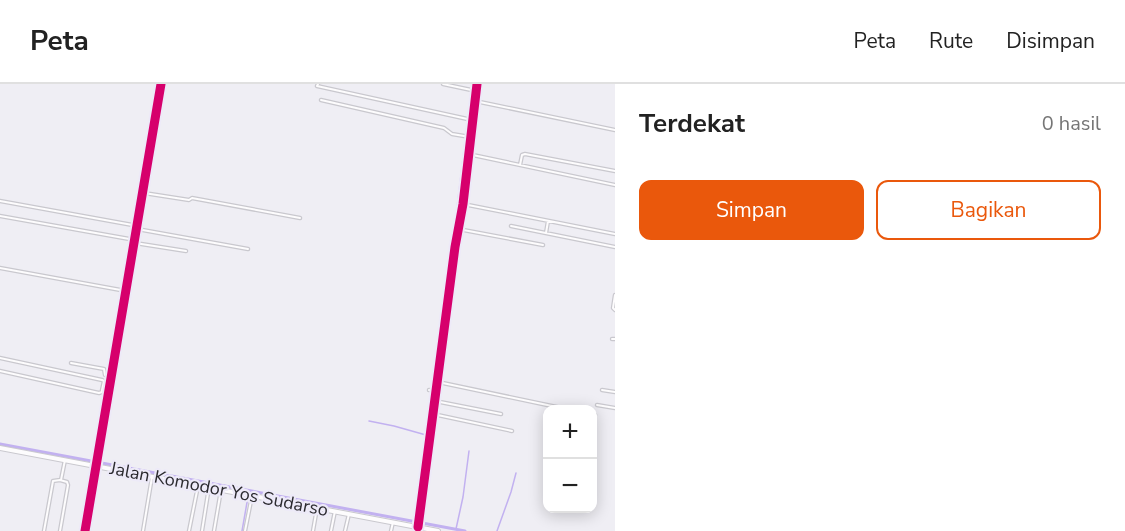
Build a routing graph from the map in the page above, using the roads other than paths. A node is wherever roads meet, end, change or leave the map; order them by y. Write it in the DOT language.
graph roads {
  1 [pos="161,84"];
  2 [pos="318,84"];
  3 [pos="444,84"];
  4 [pos="477,84"];
  5 [pos="473,91"];
  6 [pos="321,100"];
  7 [pos="475,101"];
  8 [pos="470,120"];
  9 [pos="615,130"];
  10 [pos="469,137"];
  11 [pos="468,154"];
  12 [pos="520,165"];
  13 [pos="615,171"];
  14 [pos="615,184"];
  15 [pos="144,193"];
  16 [pos="0,201"];
  17 [pos="463,204"];
  18 [pos="0,216"];
  19 [pos="300,218"];
  20 [pos="548,221"];
  21 [pos="512,226"];
  22 [pos="137,227"];
  23 [pos="458,229"];
  24 [pos="546,233"];
  25 [pos="615,234"];
  26 [pos="133,240"];
  27 [pos="543,245"];
  28 [pos="615,247"];
  29 [pos="248,249"];
  30 [pos="186,251"];
  31 [pos="0,268"];
  32 [pos="124,291"];
  33 [pos="615,295"];
  34 [pos="615,310"];
  35 [pos="0,358"];
  36 [pos="71,363"];
  37 [pos="0,371"];
  38 [pos="110,376"];
  39 [pos="438,382"];
  40 [pos="106,390"];
  41 [pos="602,390"];
  42 [pos="615,392"];
  43 [pos="435,401"];
  44 [pos="547,405"];
  45 [pos="597,405"];
  46 [pos="615,408"];
  47 [pos="434,414"];
  48 [pos="501,414"];
  49 [pos="512,431"];
  50 [pos="0,448"];
  51 [pos="65,460"];
  52 [pos="96,465"];
  53 [pos="152,477"];
  54 [pos="61,480"];
  55 [pos="198,486"];
  56 [pos="210,487"];
  57 [pos="221,490"];
  58 [pos="249,495"];
  59 [pos="317,508"];
  60 [pos="335,511"];
  61 [pos="349,514"];
  62 [pos="393,521"];
  63 [pos="418,526"];
  64 [pos="44,531"];
  65 [pos="60,531"];
  66 [pos="85,531"];
  67 [pos="143,531"];
  68 [pos="189,531"];
  69 [pos="202,531"];
  70 [pos="214,531"];
  71 [pos="245,531"];
  72 [pos="313,531"];
  73 [pos="331,531"];
  74 [pos="345,531"];
  75 [pos="392,531"];
  76 [pos="438,531"];
  1 -- 15 [label="street"];
  2 -- 8 [label="street"];
  3 -- 5 [label="street"];
  4 -- 5 [label="street"];
  5 -- 7 [label="street"];
  6 -- 10 [label="street"];
  7 -- 8 [label="street"];
  7 -- 9 [label="street"];
  8 -- 10 [label="street"];
  10 -- 11 [label="street"];
  11 -- 12 [label="street"];
  11 -- 17 [label="street"];
  12 -- 13 [label="street"];
  12 -- 14 [label="street"];
  15 -- 19 [label="street"];
  15 -- 22 [label="street"];
  16 -- 22 [label="street"];
  17 -- 20 [label="street"];
  17 -- 23 [label="street"];
  18 -- 26 [label="street"];
  20 -- 24 [label="street"];
  20 -- 25 [label="street"];
  21 -- 24 [label="street"];
  22 -- 26 [label="street"];
  22 -- 29 [label="street"];
  23 -- 27 [label="street"];
  23 -- 39 [label="street"];
  24 -- 28 [label="street"];
  26 -- 30 [label="street"];
  26 -- 32 [label="street"];
  31 -- 32 [label="street"];
  32 -- 38 [label="street"];
  33 -- 34 [label="street"];
  35 -- 40 [label="street"];
  36 -- 38 [label="street"];
  37 -- 40 [label="street"];
  38 -- 40 [label="street"];
  39 -- 43 [label="street"];
  39 -- 44 [label="street"];
  40 -- 52 [label="street"];
  41 -- 42 [label="street"];
  43 -- 47 [label="street"];
  43 -- 48 [label="street"];
  45 -- 46 [label="street"];
  47 -- 49 [label="street"];
  47 -- 63 [label="street"];
  50 -- 51 [label="street, Jalan Komodor Yos Sudarso"];
  51 -- 52 [label="street, Jalan Komodor Yos Sudarso"];
  51 -- 54 [label="street"];
  52 -- 53 [label="street, Jalan Komodor Yos Sudarso"];
  52 -- 66 [label="street"];
  53 -- 55 [label="street, Jalan Komodor Yos Sudarso"];
  53 -- 67 [label="street"];
  54 -- 64 [label="street"];
  54 -- 65 [label="street"];
  55 -- 56 [label="street, Jalan Komodor Yos Sudarso"];
  55 -- 68 [label="street"];
  56 -- 57 [label="street, Jalan Komodor Yos Sudarso"];
  56 -- 69 [label="street"];
  57 -- 58 [label="street, Jalan Komodor Yos Sudarso"];
  57 -- 70 [label="street"];
  58 -- 59 [label="street, Jalan Komodor Yos Sudarso"];
  58 -- 71 [label="street"];
  59 -- 60 [label="street, Jalan Komodor Yos Sudarso"];
  59 -- 72 [label="street"];
  60 -- 61 [label="street, Jalan Komodor Yos Sudarso"];
  60 -- 73 [label="street"];
  61 -- 62 [label="street, Jalan Komodor Yos Sudarso"];
  61 -- 74 [label="street"];
  62 -- 63 [label="street, Jalan Komodor Yos Sudarso"];
  62 -- 75 [label="street"];
  63 -- 76 [label="street, Jalan Komodor Yos Sudarso"];
}
